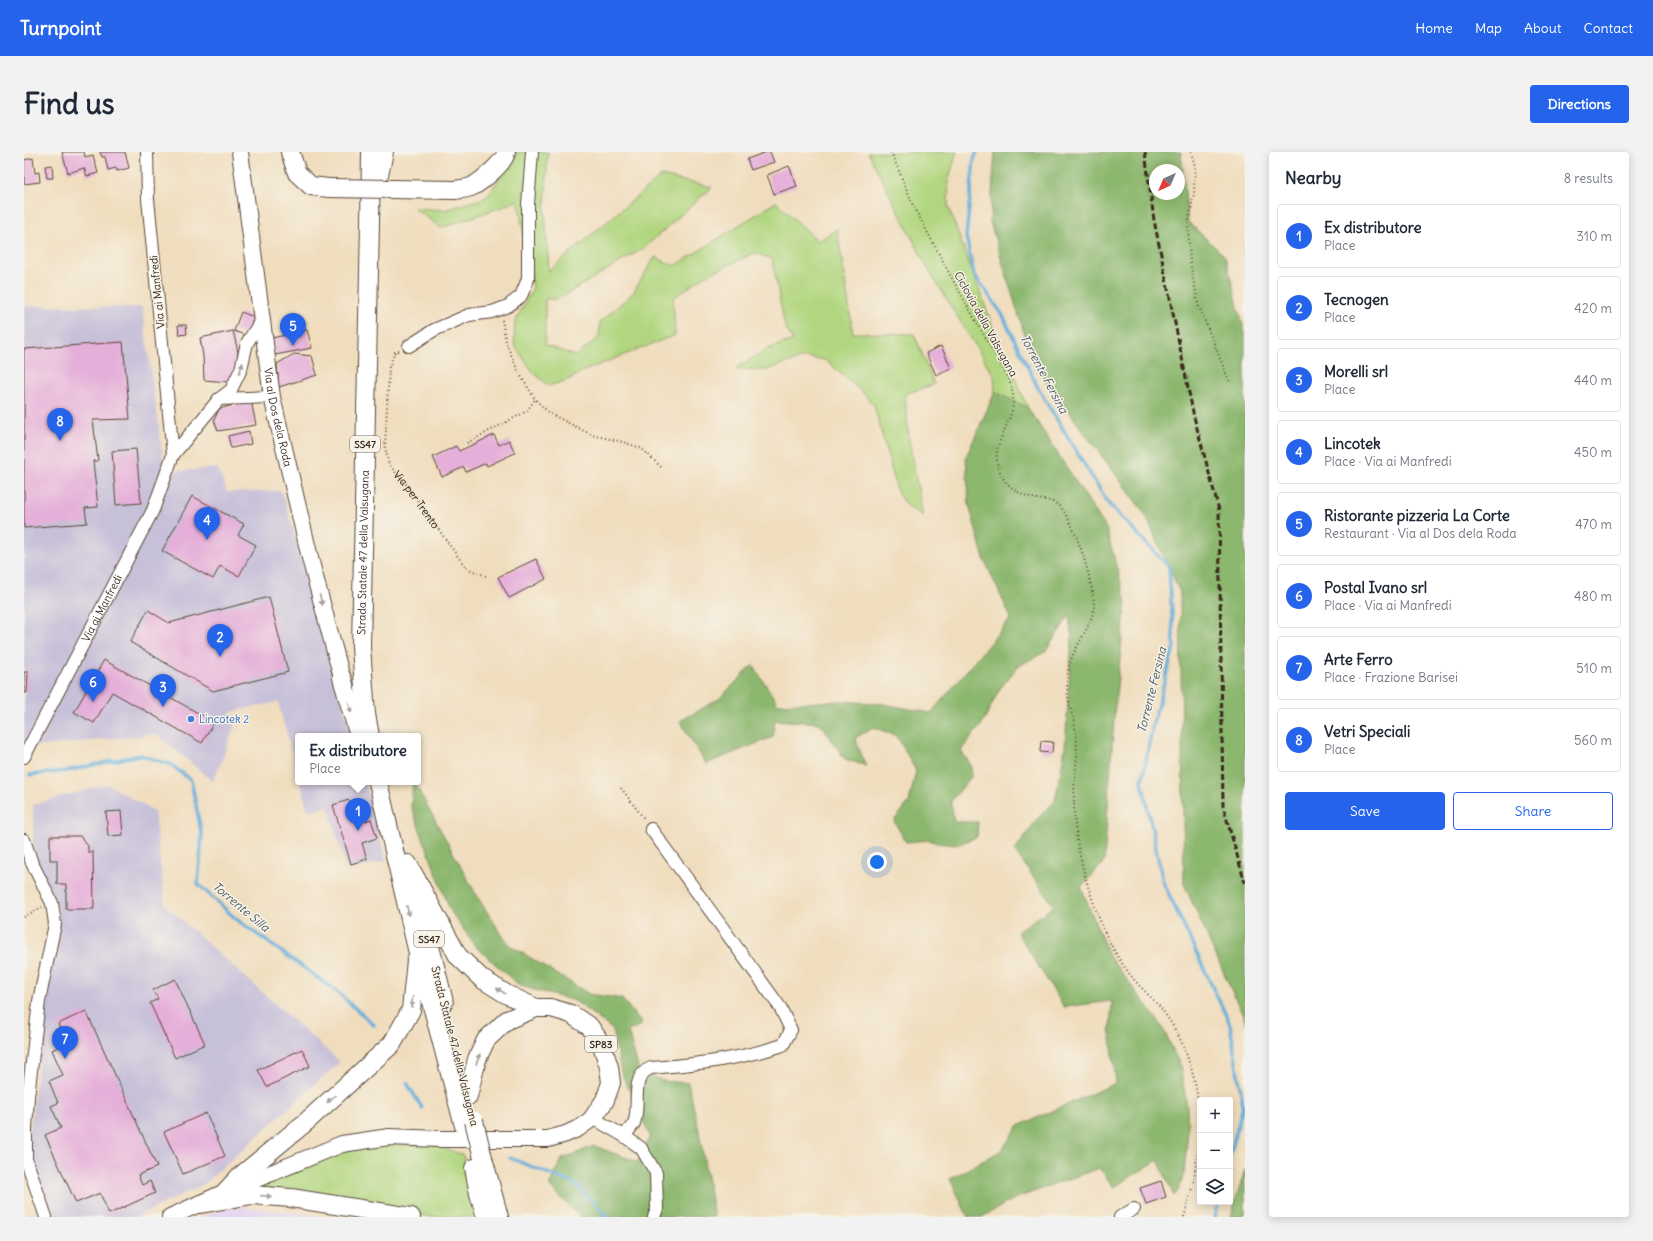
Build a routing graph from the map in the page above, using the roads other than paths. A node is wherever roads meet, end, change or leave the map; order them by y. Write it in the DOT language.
graph roads {
  1 [pos="147,152"];
  2 [pos="240,152"];
  3 [pos="290,152"];
  4 [pos="370,152"];
  5 [pos="378,152"];
  6 [pos="384,152"];
  7 [pos="506,152"];
  8 [pos="532,152"];
  9 [pos="379,175"];
  10 [pos="262,319"];
  11 [pos="409,346"];
  12 [pos="272,397"];
  13 [pos="219,399"];
  14 [pos="173,456"];
  15 [pos="342,678"];
  16 [pos="359,733"];
  17 [pos="369,733"];
  18 [pos="381,733"];
  19 [pos="24,757"];
  20 [pos="381,785"];
  21 [pos="651,829"];
  22 [pos="24,840"];
  23 [pos="408,864"];
  24 [pos="418,949"];
  25 [pos="536,1008"];
  26 [pos="468,1096"];
  27 [pos="593,1118"];
  28 [pos="469,1124"];
  29 [pos="624,1136"];
  30 [pos="477,1156"];
  31 [pos="225,1192"];
  32 [pos="200,1204"];
  33 [pos="1134,1209"];
  34 [pos="46,1217"];
  35 [pos="170,1217"];
  36 [pos="411,1217"];
  37 [pos="486,1217"];
  38 [pos="499,1217"];
  39 [pos="654,1217"];
  40 [pos="1120,1217"];
  1 -- 14 [label="street, Via ai Manfredi"];
  2 -- 10 [label="main road, Via al Dos dela Roda"];
  3 -- 7 [label="highway, bridge"];
  4 -- 17 [label="highway, Strada Statale 47 della Valsugana / SS47"];
  5 -- 9 [label="highway, Strada Statale 47 della Valsugana / SS47"];
  6 -- 9 [label="highway"];
  8 -- 11 [label="street"];
  9 -- 18 [label="highway, Strada Statale 47 della Valsugana / SS47"];
  10 -- 12 [label="main road, Via al Dos dela Roda"];
  13 -- 10 [label="street, Via ai Manfredi, one-way"];
  12 -- 13 [label="street"];
  12 -- 15 [label="main road, Via al Dos dela Roda, one-way"];
  13 -- 14 [label="street, Via ai Manfredi"];
  14 -- 19 [label="street, Via ai Manfredi"];
  15 -- 16 [label="highway, one-way"];
  20 -- 23 [label="highway, Strada Statale 47 della Valsugana / SS47"];
  20 -- 24 [label="highway, Strada Statale 47 della Valsugana / SS47, one-way"];
  21 -- 29 [label="street"];
  22 -- 34 [label="street"];
  25 -- 23 [label="highway, one-way"];
  23 -- 26 [label="highway, Strada Statale 47 della Valsugana / SS47"];
  24 -- 28 [label="highway, Strada Statale 47 della Valsugana / SS47"];
  24 -- 31 [label="highway, one-way"];
  26 -- 25 [label="highway, SP83, one-way"];
  25 -- 27 [label="highway, SP83"];
  26 -- 28 [label="highway, Strada Statale 47 della Valsugana / SS47"];
  27 -- 29 [label="street"];
  27 -- 31 [label="main road, SP83"];
  28 -- 30 [label="highway, Strada Statale 47 della Valsugana / SS47, bridge"];
  29 -- 39 [label="street"];
  30 -- 37 [label="highway, Strada Statale 47 della Valsugana / SS47"];
  30 -- 38 [label="highway, Strada Statale 47 della Valsugana / SS47"];
  31 -- 32 [label="main road, SP83"];
  32 -- 35 [label="main road, SP83"];
  32 -- 36 [label="highway, one-way"];
  33 -- 40 [label="street"];
}
